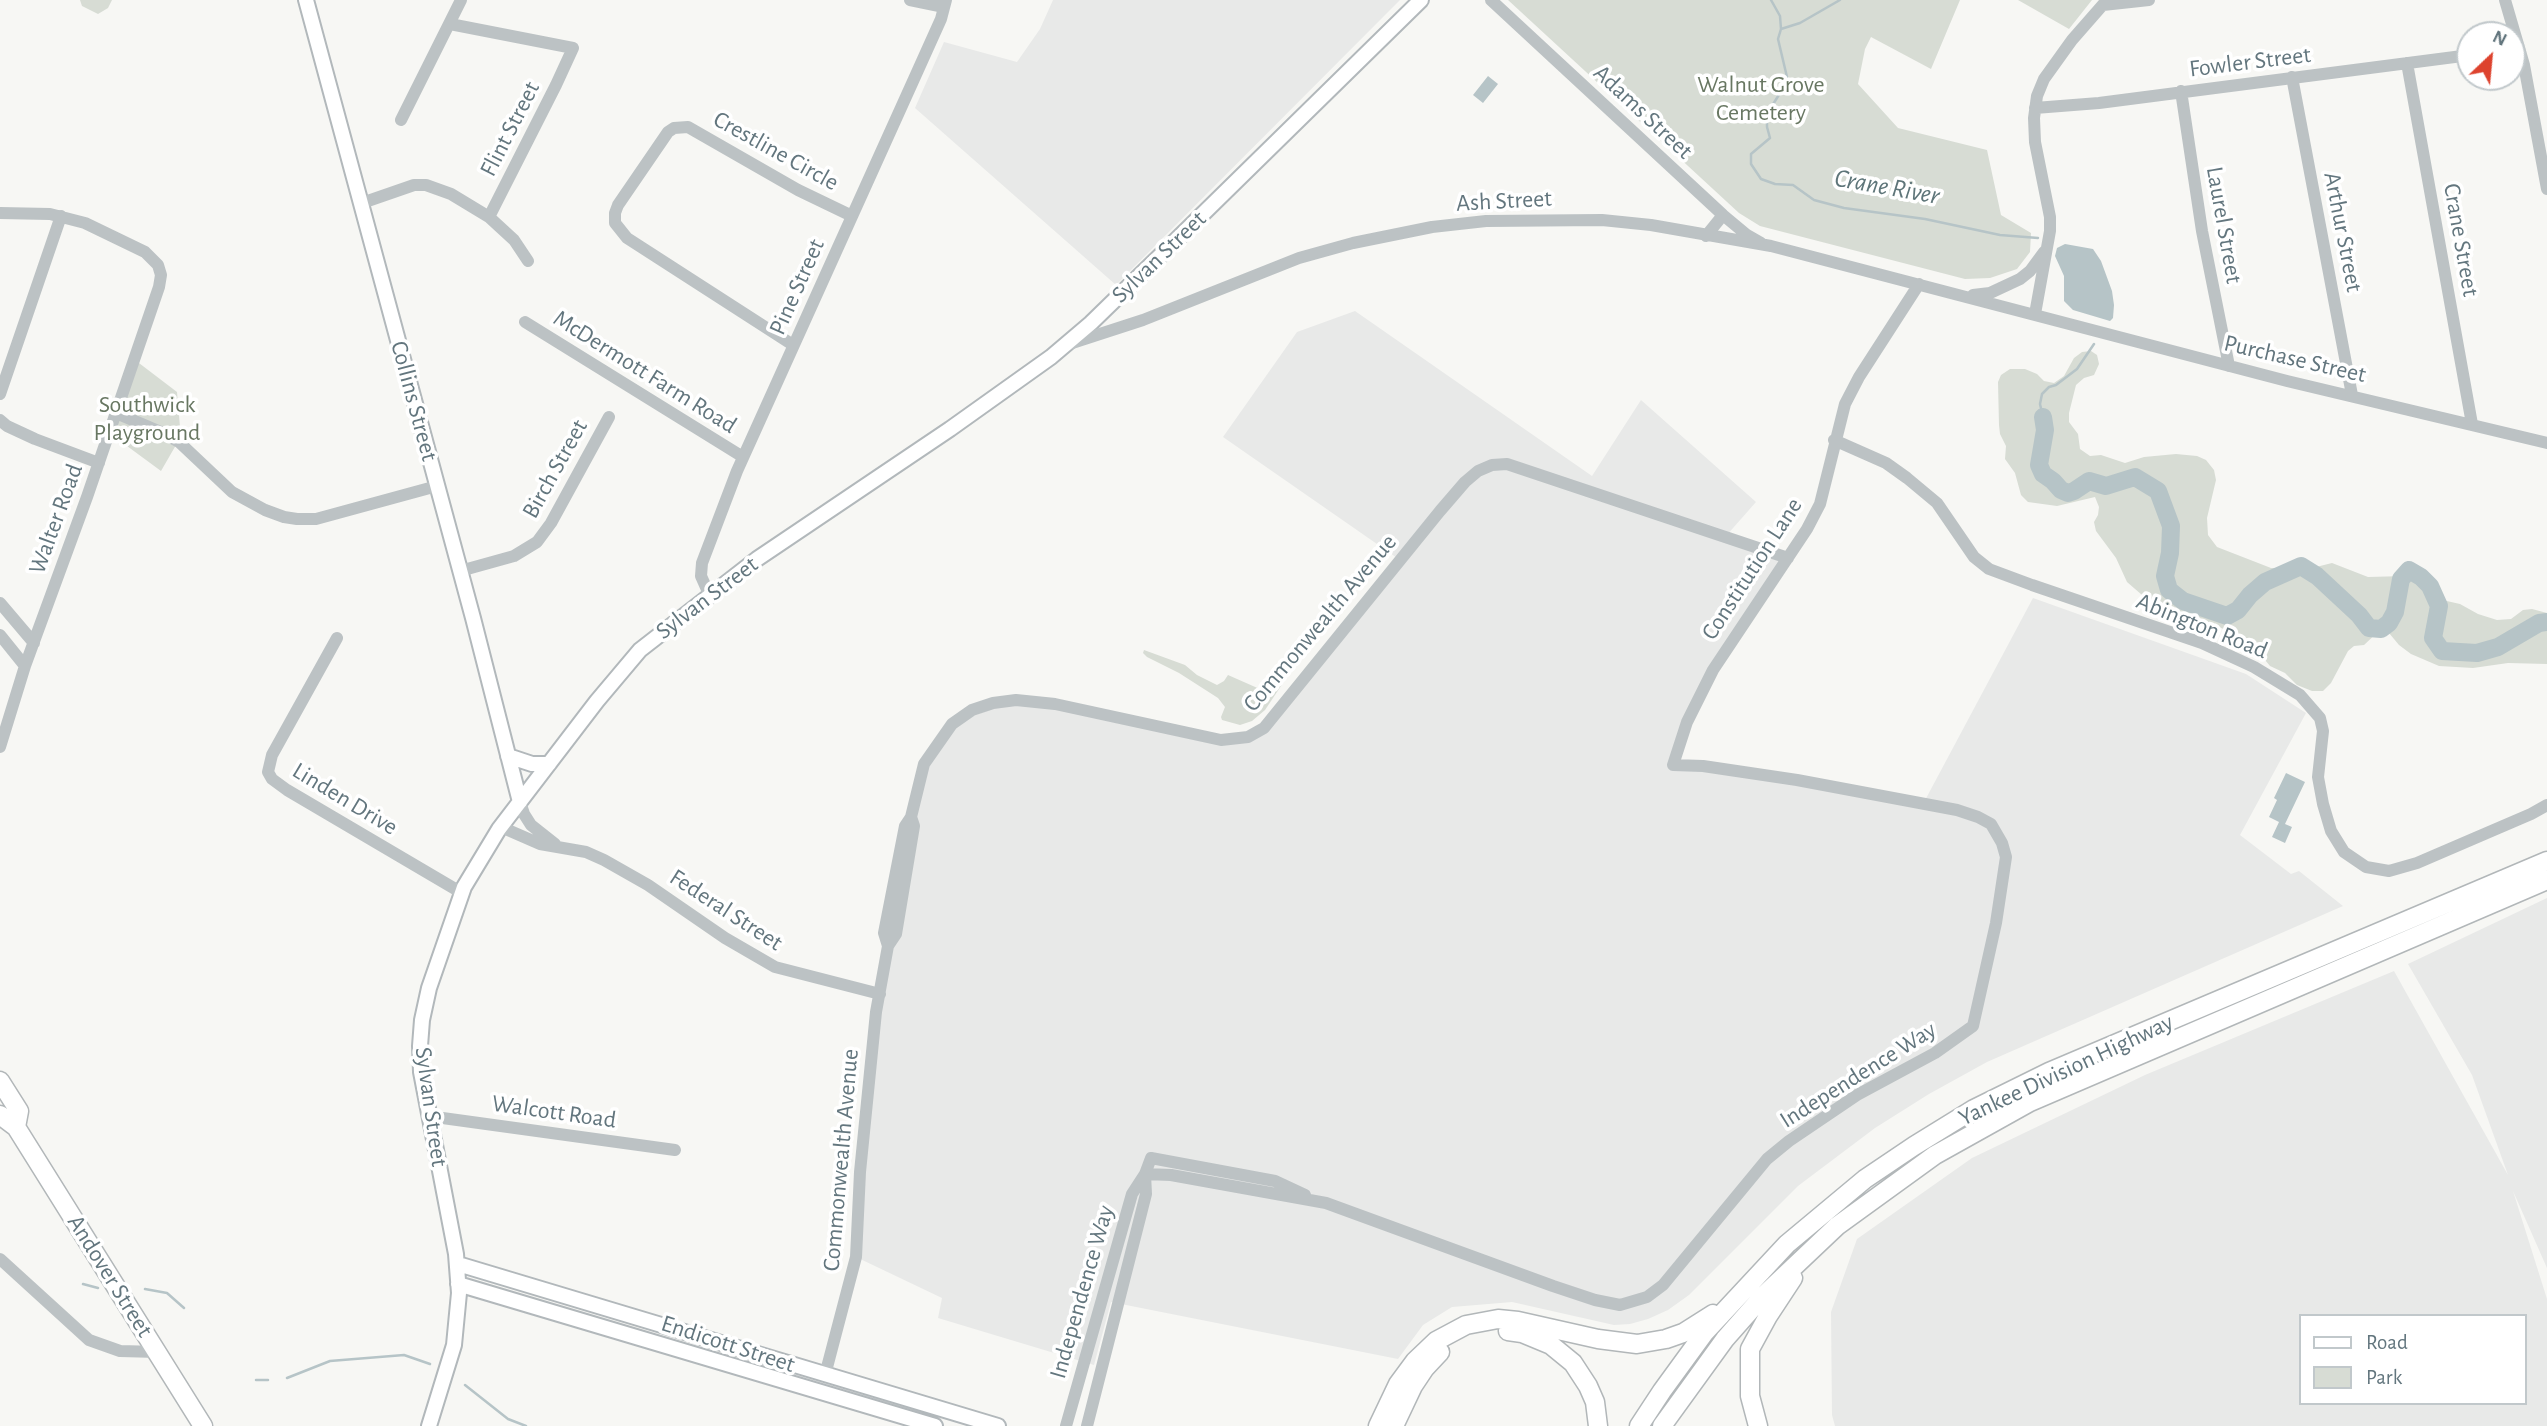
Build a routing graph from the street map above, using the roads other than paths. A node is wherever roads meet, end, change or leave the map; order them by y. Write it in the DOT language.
graph roads {
  1 [pos="306,0"];
  2 [pos="461,0"];
  3 [pos="909,0"];
  4 [pos="1421,0"];
  5 [pos="1491,0"];
  6 [pos="2149,0"];
  7 [pos="2505,0"];
  8 [pos="945,3"];
  9 [pos="2105,3"];
  10 [pos="2509,21"];
  11 [pos="450,23"];
  12 [pos="2456,57"];
  13 [pos="2407,63"];
  14 [pos="2292,77"];
  15 [pos="2181,91"];
  16 [pos="2525,91"];
  17 [pos="2035,108"];
  18 [pos="401,120"];
  19 [pos="2547,189"];
  20 [pos="362,204"];
  21 [pos="0,213"];
  22 [pos="1724,215"];
  23 [pos="61,216"];
  24 [pos="852,216"];
  25 [pos="489,217"];
  26 [pos="1706,236"];
  27 [pos="1771,246"];
  28 [pos="2048,246"];
  29 [pos="528,261"];
  30 [pos="1919,284"];
  31 [pos="1956,294"];
  32 [pos="2035,314"];
  33 [pos="525,322"];
  34 [pos="793,345"];
  35 [pos="1065,345"];
  36 [pos="2229,366"];
  37 [pos="0,394"];
  38 [pos="2352,395"];
  39 [pos="116,413"];
  40 [pos="608,417"];
  41 [pos="0,420"];
  42 [pos="2472,424"];
  43 [pos="1834,440"];
  44 [pos="2547,443"];
  45 [pos="743,457"];
  46 [pos="99,463"];
  47 [pos="437,485"];
  48 [pos="1788,558"];
  49 [pos="460,571"];
  50 [pos="709,594"];
  51 [pos="0,603"];
  52 [pos="0,635"];
  53 [pos="337,638"];
  54 [pos="34,643"];
  55 [pos="25,666"];
  56 [pos="0,747"];
  57 [pos="508,756"];
  58 [pos="549,764"];
  59 [pos="1673,765"];
  60 [pos="520,802"];
  61 [pos="2547,805"];
  62 [pos="501,827"];
  63 [pos="555,845"];
  64 [pos="2547,861"];
  65 [pos="2547,880"];
  66 [pos="462,893"];
  67 [pos="880,993"];
  68 [pos="0,1081"];
  69 [pos="0,1115"];
  70 [pos="428,1116"];
  71 [pos="16,1127"];
  72 [pos="675,1150"];
  73 [pos="1145,1174"];
  74 [pos="1314,1201"];
  75 [pos="1815,1247"];
  76 [pos="0,1259"];
  77 [pos="458,1264"];
  78 [pos="458,1284"];
  79 [pos="481,1290"];
  80 [pos="566,1294"];
  81 [pos="1738,1295"];
  82 [pos="560,1314"];
  83 [pos="457,1315"];
  84 [pos="158,1352"];
  85 [pos="825,1375"];
  86 [pos="821,1392"];
  87 [pos="1090,1422"];
  88 [pos="203,1426"];
  89 [pos="429,1426"];
  90 [pos="936,1426"];
  91 [pos="998,1426"];
  92 [pos="1066,1426"];
  93 [pos="1378,1426"];
  94 [pos="1394,1426"];
  95 [pos="1598,1426"];
  96 [pos="1639,1426"];
  97 [pos="1662,1426"];
  98 [pos="1758,1426"];
  1 -- 20 [label="main road, Collins Street"];
  2 -- 11 [label="street"];
  3 -- 8 [label="street"];
  4 -- 35 [label="main road, Sylvan Street"];
  5 -- 22 [label="street, Adams Street"];
  6 -- 9 [label="street"];
  7 -- 10 [label="street"];
  8 -- 24 [label="street, Pine Street"];
  9 -- 17 [label="street"];
  11 -- 18 [label="street"];
  11 -- 25 [label="street, Flint Street"];
  12 -- 13 [label="street, Fowler Street"];
  13 -- 14 [label="street, Fowler Street"];
  13 -- 42 [label="street, Crane Street"];
  14 -- 15 [label="street, Fowler Street"];
  14 -- 38 [label="street, Arthur Street"];
  15 -- 17 [label="street, Fowler Street"];
  15 -- 36 [label="street, Laurel Street"];
  16 -- 19 [label="street"];
  17 -- 28 [label="street"];
  20 -- 25 [label="street, Flint Street"];
  20 -- 47 [label="main road, Collins Street"];
  21 -- 23 [label="street"];
  22 -- 26 [label="street"];
  22 -- 27 [label="street, Adams Street"];
  23 -- 37 [label="street"];
  23 -- 39 [label="street, Walter Road"];
  24 -- 34 [label="street, Pine Street"];
  24 -- 34 [label="street, Crestline Circle"];
  25 -- 29 [label="street"];
  26 -- 27 [label="street, Ash Street"];
  26 -- 35 [label="street, Ash Street"];
  27 -- 30 [label="street, Ash Street"];
  28 -- 31 [label="street, Ash Street"];
  28 -- 32 [label="street"];
  30 -- 31 [label="street, Ash Street"];
  30 -- 43 [label="street, Constitution Lane"];
  31 -- 32 [label="street, Ash Street"];
  32 -- 36 [label="street, Purchase Street"];
  33 -- 45 [label="street, McDermott Farm Road"];
  34 -- 45 [label="street, Pine Street"];
  35 -- 50 [label="main road, Sylvan Street"];
  36 -- 38 [label="street, Purchase Street"];
  38 -- 42 [label="street, Purchase Street"];
  39 -- 46 [label="street, Walter Road"];
  39 -- 47 [label="street"];
  40 -- 49 [label="street, Birch Street"];
  41 -- 46 [label="street"];
  42 -- 44 [label="street, Purchase Street"];
  43 -- 48 [label="street, Constitution Lane"];
  43 -- 61 [label="street, Abington Road"];
  45 -- 50 [label="street, Pine Street"];
  46 -- 54 [label="street, Walter Road"];
  47 -- 49 [label="main road, Collins Street"];
  48 -- 59 [label="street, Constitution Lane"];
  48 -- 67 [label="street, Commonwealth Avenue"];
  49 -- 57 [label="main road, Collins Street"];
  50 -- 58 [label="main road, Sylvan Street"];
  51 -- 54 [label="street"];
  52 -- 55 [label="street"];
  53 -- 66 [label="street, Linden Drive"];
  54 -- 55 [label="street, Walter Road"];
  55 -- 56 [label="street, Walter Road"];
  57 -- 58 [label="main road"];
  57 -- 60 [label="main road, Collins Street"];
  58 -- 60 [label="main road, Sylvan Street"];
  59 -- 74 [label="street, Independence Way"];
  60 -- 62 [label="main road, Sylvan Street"];
  60 -- 63 [label="street, Federal Street"];
  62 -- 63 [label="street, Federal Street"];
  62 -- 66 [label="main road, Sylvan Street"];
  63 -- 67 [label="street, Federal Street"];
  64 -- 81 [label="highway, Yankee Division Highway"];
  65 -- 75 [label="highway, Yankee Division Highway"];
  66 -- 70 [label="main road, Sylvan Street"];
  67 -- 85 [label="street, Commonwealth Avenue"];
  68 -- 71 [label="highway, Andover Street"];
  69 -- 71 [label="highway, Andover Street"];
  70 -- 72 [label="street, Walcott Road"];
  70 -- 77 [label="main road, Sylvan Street"];
  71 -- 84 [label="highway, Andover Street"];
  73 -- 74 [label="street, Independence Way"];
  73 -- 74 [label="street, Independence Way"];
  73 -- 87 [label="street, Independence Way"];
  73 -- 92 [label="street, Independence Way"];
  75 -- 97 [label="highway, Yankee Division Highway"];
  75 -- 98 [label="highway"];
  76 -- 84 [label="street"];
  77 -- 78 [label="main road, Sylvan Street"];
  77 -- 80 [label="main road, Endicott Street"];
  78 -- 79 [label="main road, Endicott Street"];
  78 -- 83 [label="main road, Sylvan Street"];
  79 -- 82 [label="main road, Endicott Street"];
  79 -- 83 [label="main road"];
  80 -- 82 [label="main road"];
  80 -- 85 [label="main road, Endicott Street"];
  81 -- 93 [label="highway"];
  81 -- 96 [label="highway, Yankee Division Highway"];
  82 -- 86 [label="main road, Endicott Street"];
  83 -- 89 [label="main road, Sylvan Street"];
  84 -- 88 [label="highway, Andover Street"];
  85 -- 86 [label="main road"];
  85 -- 91 [label="main road, Endicott Street"];
  86 -- 90 [label="main road, Endicott Street"];
  94 -- 95 [label="highway"];
}
